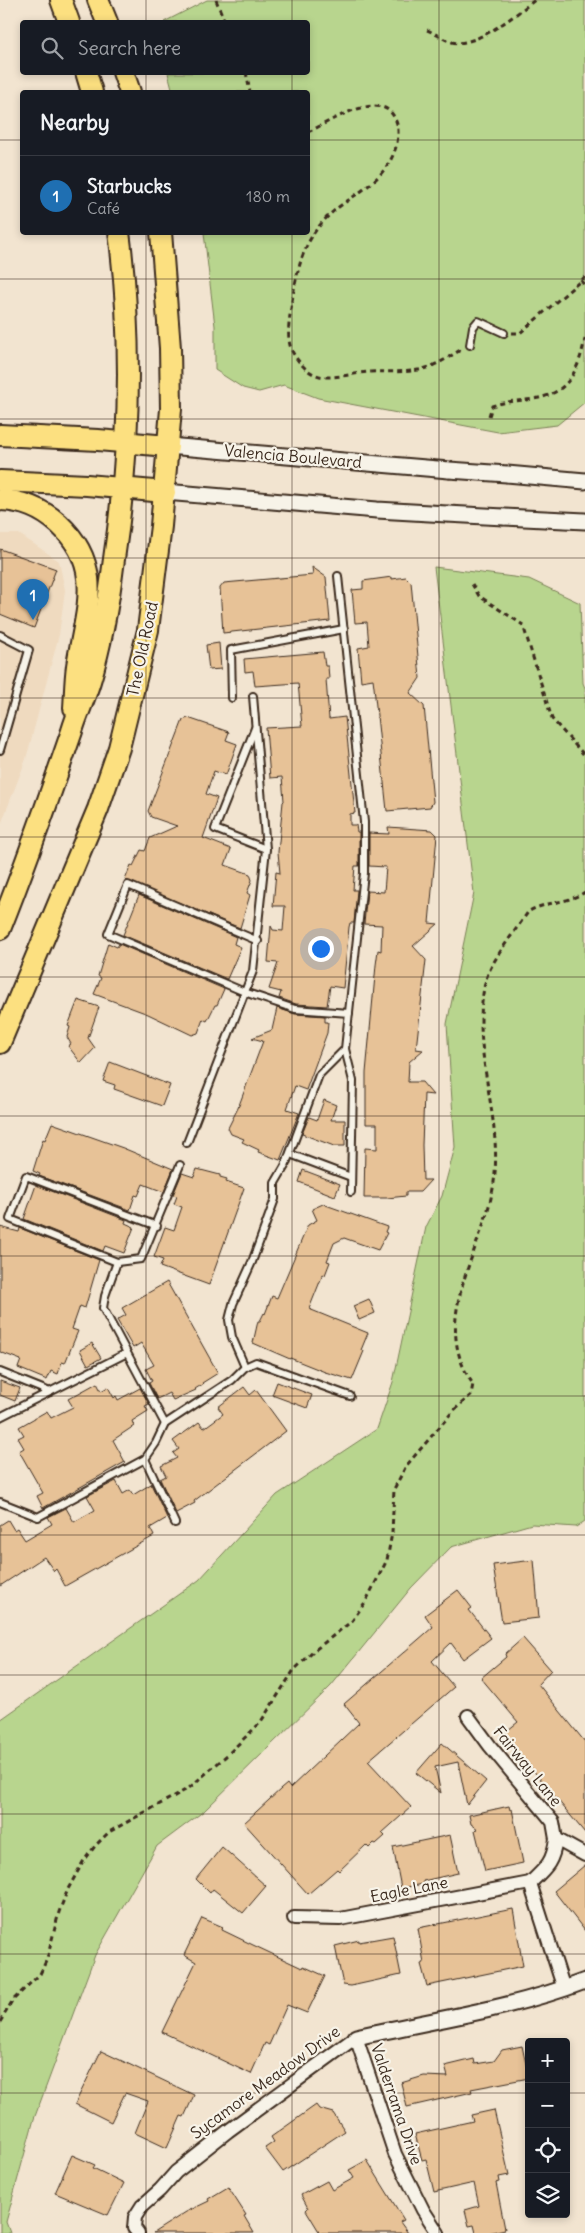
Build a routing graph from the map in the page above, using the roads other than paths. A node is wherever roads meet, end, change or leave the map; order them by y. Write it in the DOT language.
graph roads {
  1 [pos="61,0"];
  2 [pos="98,0"];
  3 [pos="68,20"];
  4 [pos="106,20"];
  5 [pos="87,75"];
  6 [pos="124,75"];
  7 [pos="91,90"];
  8 [pos="129,90"];
  9 [pos="120,235"];
  10 [pos="160,235"];
  11 [pos="504,333"];
  12 [pos="470,345"];
  13 [pos="0,435"];
  14 [pos="127,442"];
  15 [pos="168,446"];
  16 [pos="0,481"];
  17 [pos="585,481"];
  18 [pos="124,488"];
  19 [pos="165,492"];
  20 [pos="0,500"];
  21 [pos="585,521"];
  22 [pos="338,576"];
  23 [pos="344,629"];
  24 [pos="0,635"];
  25 [pos="253,696"];
  26 [pos="232,698"];
  27 [pos="256,725"];
  28 [pos="72,728"];
  29 [pos="0,750"];
  30 [pos="266,849"];
  31 [pos="0,929"];
  32 [pos="258,940"];
  33 [pos="246,993"];
  34 [pos="348,1013"];
  35 [pos="0,1043"];
  36 [pos="345,1048"];
  37 [pos="187,1143"];
  38 [pos="290,1154"];
  39 [pos="180,1165"];
  40 [pos="351,1178"];
  41 [pos="351,1192"];
  42 [pos="157,1226"];
  43 [pos="117,1262"];
  44 [pos="127,1353"];
  45 [pos="245,1367"];
  46 [pos="0,1372"];
  47 [pos="50,1392"];
  48 [pos="350,1396"];
  49 [pos="0,1417"];
  50 [pos="165,1424"];
  51 [pos="144,1459"];
  52 [pos="0,1502"];
  53 [pos="175,1523"];
  54 [pos="468,1716"];
  55 [pos="556,1839"];
  56 [pos="585,1854"];
  57 [pos="530,1882"];
  58 [pos="294,1918"];
  59 [pos="585,1981"];
  60 [pos="564,1989"];
  61 [pos="356,2037"];
  62 [pos="138,2233"];
  63 [pos="438,2233"];
  1 -- 3 [label="main road"];
  2 -- 4 [label="main road"];
  5 -- 7 [label="main road"];
  6 -- 8 [label="main road"];
  9 -- 14 [label="main road"];
  10 -- 15 [label="main road, The Old Road"];
  11 -- 12 [label="lane"];
  13 -- 14 [label="main road, Valencia Boulevard"];
  14 -- 15 [label="main road, Valencia Boulevard"];
  14 -- 18 [label="main road"];
  15 -- 17 [label="street, Valencia Boulevard, bridge"];
  15 -- 19 [label="main road, The Old Road"];
  16 -- 18 [label="main road"];
  18 -- 19 [label="main road"];
  18 -- 28 [label="main road"];
  19 -- 21 [label="street, bridge"];
  19 -- 35 [label="main road, The Old Road"];
  20 -- 28 [label="main road"];
  22 -- 23 [label="lane"];
  23 -- 26 [label="lane"];
  23 -- 34 [label="lane"];
  24 -- 29 [label="lane"];
  25 -- 27 [label="lane"];
  27 -- 30 [label="lane"];
  27 -- 30 [label="lane"];
  28 -- 31 [label="main road"];
  30 -- 32 [label="lane"];
  32 -- 33 [label="lane"];
  32 -- 33 [label="lane"];
  33 -- 34 [label="lane"];
  33 -- 37 [label="lane"];
  34 -- 36 [label="lane"];
  36 -- 38 [label="lane"];
  36 -- 40 [label="lane"];
  38 -- 40 [label="lane"];
  38 -- 45 [label="lane"];
  39 -- 42 [label="lane"];
  40 -- 41 [label="lane"];
  42 -- 43 [label="lane"];
  42 -- 43 [label="lane"];
  43 -- 44 [label="lane"];
  44 -- 47 [label="lane"];
  44 -- 50 [label="lane"];
  45 -- 48 [label="lane"];
  45 -- 50 [label="lane"];
  46 -- 47 [label="lane"];
  47 -- 49 [label="lane"];
  50 -- 51 [label="lane"];
  51 -- 52 [label="lane"];
  51 -- 53 [label="lane"];
  54 -- 55 [label="street, Fairway Lane"];
  55 -- 56 [label="street"];
  55 -- 57 [label="street"];
  57 -- 58 [label="street, Eagle Lane"];
  57 -- 60 [label="street"];
  59 -- 60 [label="street, Sycamore Meadow Drive"];
  60 -- 61 [label="street, Sycamore Meadow Drive"];
  61 -- 62 [label="street, Sycamore Meadow Drive"];
  61 -- 63 [label="street, Valderrama Drive"];
}
